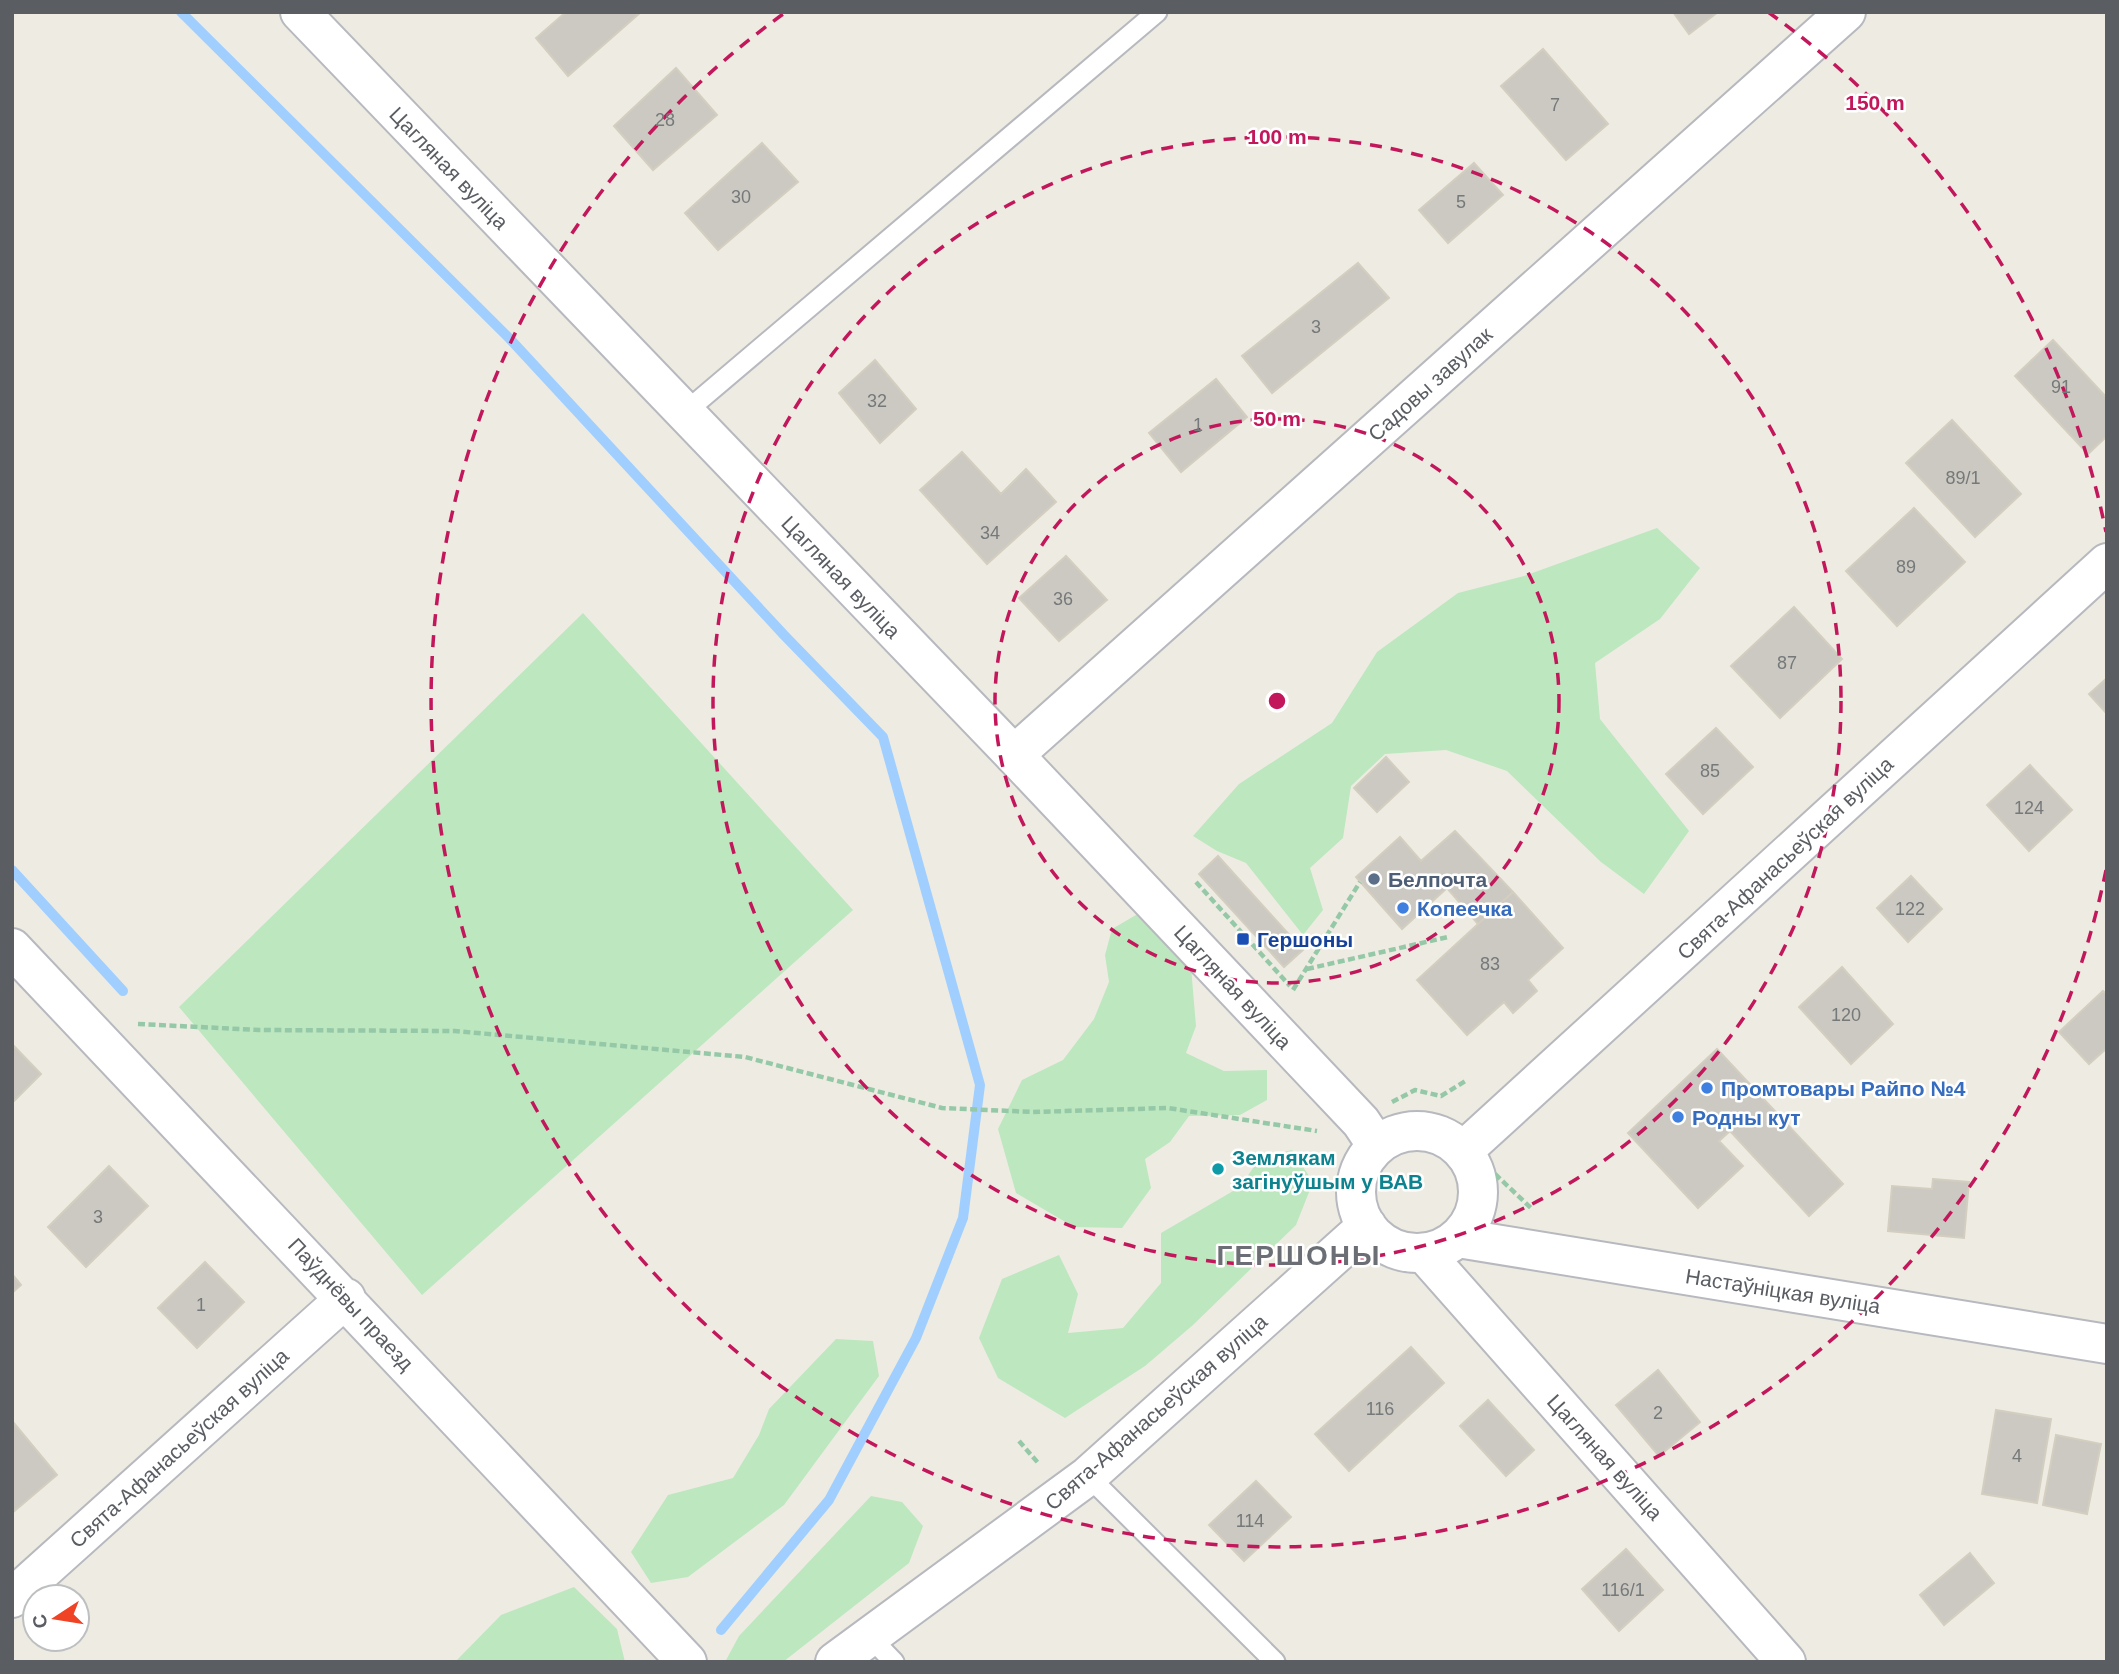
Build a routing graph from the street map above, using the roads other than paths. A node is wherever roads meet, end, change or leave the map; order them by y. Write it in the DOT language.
graph roads {
  1 [pos="300,12"];
  2 [pos="1157,12"];
  3 [pos="1846,12"];
  4 [pos="682,414"];
  5 [pos="2107,563"];
  6 [pos="1014,755"];
  7 [pos="12,948"];
  8 [pos="1368,1134"];
  9 [pos="1463,1151"];
  10 [pos="1367,1226"];
  11 [pos="1458,1238"];
  12 [pos="1424,1253"];
  13 [pos="346,1298"];
  14 [pos="2107,1344"];
  15 [pos="1088,1476"];
  16 [pos="12,1598"];
  17 [pos="881,1649"];
  18 [pos="687,1662"];
  19 [pos="835,1662"];
  20 [pos="1275,1662"];
  21 [pos="1786,1662"];
  1 -- 4 [label="street, Цагляная вуліца"];
  2 -- 4 [label="lane"];
  3 -- 6 [label="street, Садовы завулак"];
  4 -- 6 [label="street, Цагляная вуліца"];
  5 -- 9 [label="street, Свята-Афанасьеўская вуліца"];
  6 -- 8 [label="street, Цагляная вуліца"];
  7 -- 13 [label="street, Паўднёвы праезд"];
  8 -- 9 [label="street"];
  8 -- 10 [label="street"];
  9 -- 11 [label="street"];
  10 -- 12 [label="street"];
  10 -- 15 [label="street, Свята-Афанасьеўская вуліца"];
  11 -- 12 [label="street"];
  11 -- 14 [label="street, Настаўніцкая вуліца"];
  12 -- 21 [label="street, Цагляная вуліца"];
  13 -- 16 [label="street, Свята-Афанасьеўская вуліца"];
  13 -- 18 [label="street, Паўднёвы праезд"];
  15 -- 17 [label="street, Свята-Афанасьеўская вуліца"];
  15 -- 20 [label="lane"];
  17 -- 19 [label="street, Свята-Афанасьеўская вуліца"];
}
